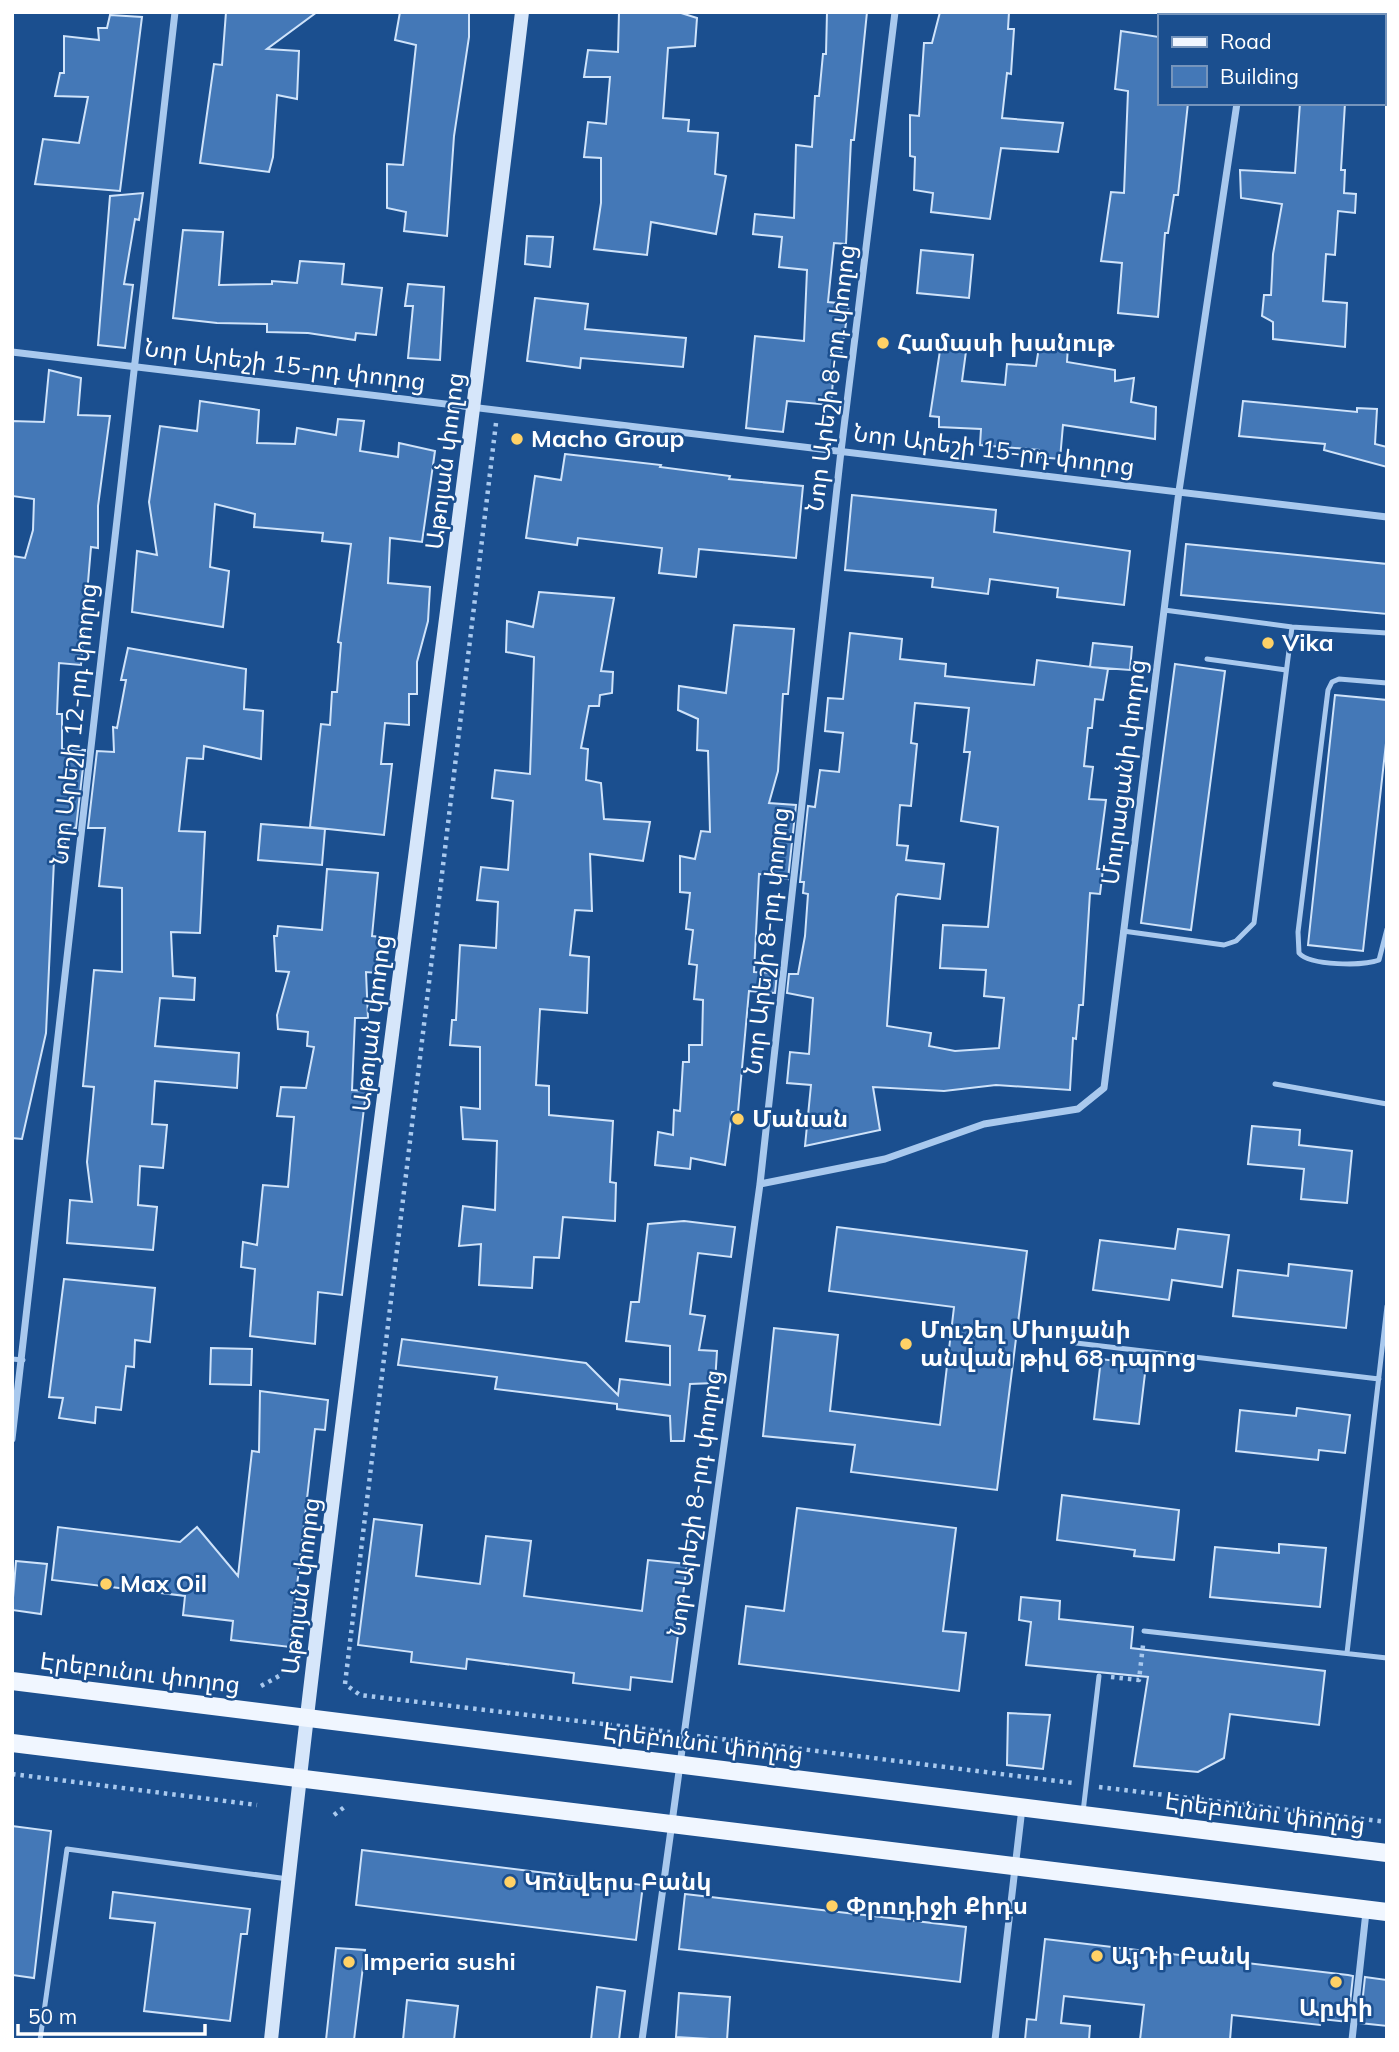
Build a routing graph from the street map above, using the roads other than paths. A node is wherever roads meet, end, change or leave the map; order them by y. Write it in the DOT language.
graph roads {
  1 [pos="175,12"];
  2 [pos="522,12"];
  3 [pos="895,12"];
  4 [pos="1237,105"];
  5 [pos="12,352"];
  6 [pos="133,367"];
  7 [pos="475,407"];
  8 [pos="841,451"];
  9 [pos="1179,491"];
  10 [pos="1387,517"];
  11 [pos="1164,610"];
  12 [pos="1292,627"];
  13 [pos="1387,633"];
  14 [pos="1207,659"];
  15 [pos="1286,670"];
  16 [pos="1387,683"];
  17 [pos="1387,929"];
  18 [pos="1124,931"];
  19 [pos="1275,1084"];
  20 [pos="1387,1104"];
  21 [pos="760,1184"];
  22 [pos="1387,1306"];
  23 [pos="1076,1343"];
  24 [pos="12,1359"];
  25 [pos="23,1360"];
  26 [pos="1379,1379"];
  27 [pos="12,1439"];
  28 [pos="1144,1631"];
  29 [pos="1348,1653"];
  30 [pos="1387,1658"];
  31 [pos="1100,1676"];
  32 [pos="12,1681"];
  33 [pos="308,1717"];
  34 [pos="12,1743"];
  35 [pos="679,1765"];
  36 [pos="300,1778"];
  37 [pos="1022,1807"];
  38 [pos="1083,1815"];
  39 [pos="670,1824"];
  40 [pos="1387,1853"];
  41 [pos="1015,1866"];
  42 [pos="288,1878"];
  43 [pos="1366,1909"];
  44 [pos="1387,1912"];
  45 [pos="40,2040"];
  46 [pos="271,2040"];
  47 [pos="642,2040"];
  48 [pos="995,2040"];
  49 [pos="1352,2040"];
  1 -- 6 [label="street, Նոր Արեշի 12-րդ փողոց"];
  2 -- 7 [label="main road, Աթոյան փողոց"];
  3 -- 8 [label="street, Նոր Արեշի 8-րդ փողոց"];
  4 -- 9 [label="street, Մուրացանի փողոց"];
  5 -- 6 [label="street, Նոր Արեշի 15-րդ փողոց"];
  6 -- 7 [label="street, Նոր Արեշի 15-րդ փողոց"];
  6 -- 25 [label="street, Նոր Արեշի 12-րդ փողոց"];
  7 -- 8 [label="street, Նոր Արեշի 15-րդ փողոց"];
  7 -- 33 [label="main road, Աթոյան փողոց"];
  8 -- 9 [label="street, Նոր Արեշի 15-րդ փողոց"];
  8 -- 21 [label="street, Նոր Արեշի 8-րդ փողոց"];
  9 -- 10 [label="street, Նոր Արեշի 15-րդ փողոց"];
  9 -- 11 [label="street, Մուրացանի փողոց"];
  11 -- 12 [label="lane"];
  11 -- 18 [label="street, Մուրացանի փողոց"];
  12 -- 13 [label="lane"];
  12 -- 15 [label="lane"];
  14 -- 15 [label="lane"];
  15 -- 18 [label="lane"];
  16 -- 17 [label="lane"];
  18 -- 21 [label="street, Մուրացանի փողոց"];
  19 -- 20 [label="lane"];
  21 -- 35 [label="street, Նոր Արեշի 8-րդ փողոց"];
  22 -- 26 [label="lane"];
  23 -- 26 [label="lane"];
  24 -- 25 [label="lane"];
  25 -- 27 [label="street, Նոր Արեշի 12-րդ փողոց"];
  26 -- 29 [label="lane"];
  28 -- 29 [label="lane"];
  29 -- 30 [label="lane"];
  31 -- 38 [label="lane"];
  32 -- 33 [label="main road, Էրեբունու փողոց"];
  33 -- 35 [label="main road, Էրեբունու փողոց"];
  33 -- 36 [label="main road, Աթոյան փողոց"];
  34 -- 36 [label="main road"];
  35 -- 37 [label="main road, Էրեբունու փողոց"];
  35 -- 39 [label="street, Նոր Արեշի 8-րդ փողոց"];
  36 -- 39 [label="main road"];
  36 -- 42 [label="main road, Աթոյան փողոց"];
  37 -- 38 [label="main road, Էրեբունու փողոց"];
  37 -- 41 [label="street"];
  38 -- 40 [label="main road, Էրեբունու փողոց"];
  39 -- 41 [label="main road"];
  39 -- 47 [label="street, Նոր Արեշի 8-րդ փողոց"];
  41 -- 43 [label="main road"];
  41 -- 48 [label="street"];
  42 -- 45 [label="lane"];
  42 -- 46 [label="main road, Աթոյան փողոց"];
  43 -- 44 [label="main road"];
  43 -- 49 [label="street"];
}
